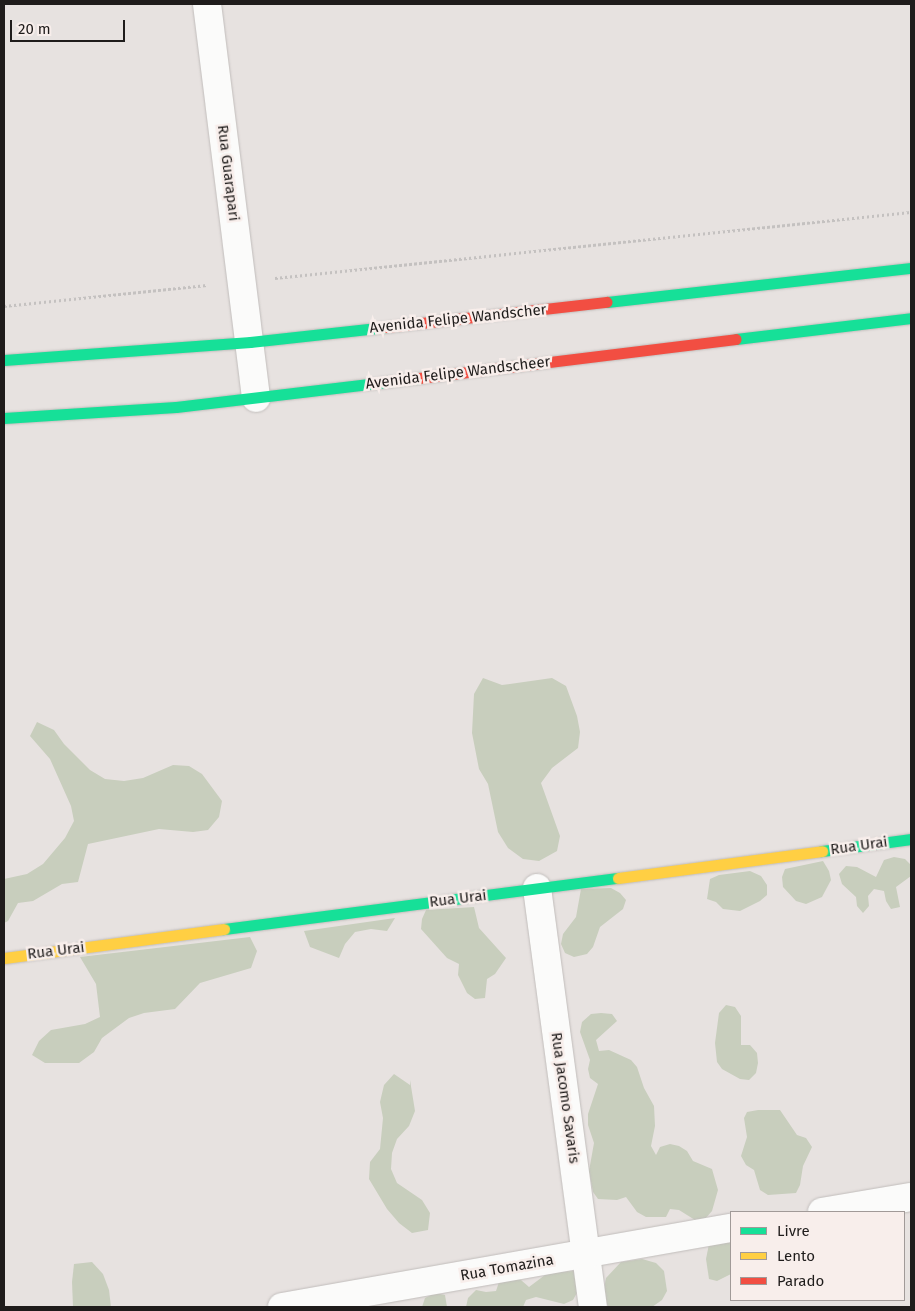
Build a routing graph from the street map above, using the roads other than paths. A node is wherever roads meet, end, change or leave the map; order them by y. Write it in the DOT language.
graph roads {
  1 [pos="207,4"];
  2 [pos="911,268"];
  3 [pos="911,318"];
  4 [pos="250,342"];
  5 [pos="4,360"];
  6 [pos="256,398"];
  7 [pos="4,418"];
  8 [pos="911,839"];
  9 [pos="537,888"];
  10 [pos="4,958"];
  11 [pos="911,1197"];
  12 [pos="828,1211"];
  13 [pos="730,1228"];
  14 [pos="586,1254"];
  15 [pos="282,1307"];
  16 [pos="593,1307"];
  1 -- 4 [label="street, Rua Guarapari"];
  2 -- 4 [label="main road, Avenida Felipe Wandscher"];
  3 -- 6 [label="main road, Avenida Felipe Wandscheer"];
  4 -- 5 [label="main road, Avenida Felipe Wandscher"];
  4 -- 6 [label="street, Rua Guarapari"];
  6 -- 7 [label="main road, Avenida Felipe Wandscheer"];
  8 -- 9 [label="main road, Rua Urai"];
  9 -- 10 [label="main road, Rua Urai"];
  9 -- 14 [label="street, Rua Jacomo Savaris"];
  11 -- 12 [label="street"];
  13 -- 14 [label="street, Rua Tomazina"];
  14 -- 15 [label="street, Rua Tomazina"];
  14 -- 16 [label="street, Rua Jacomo Savaris"];
}
